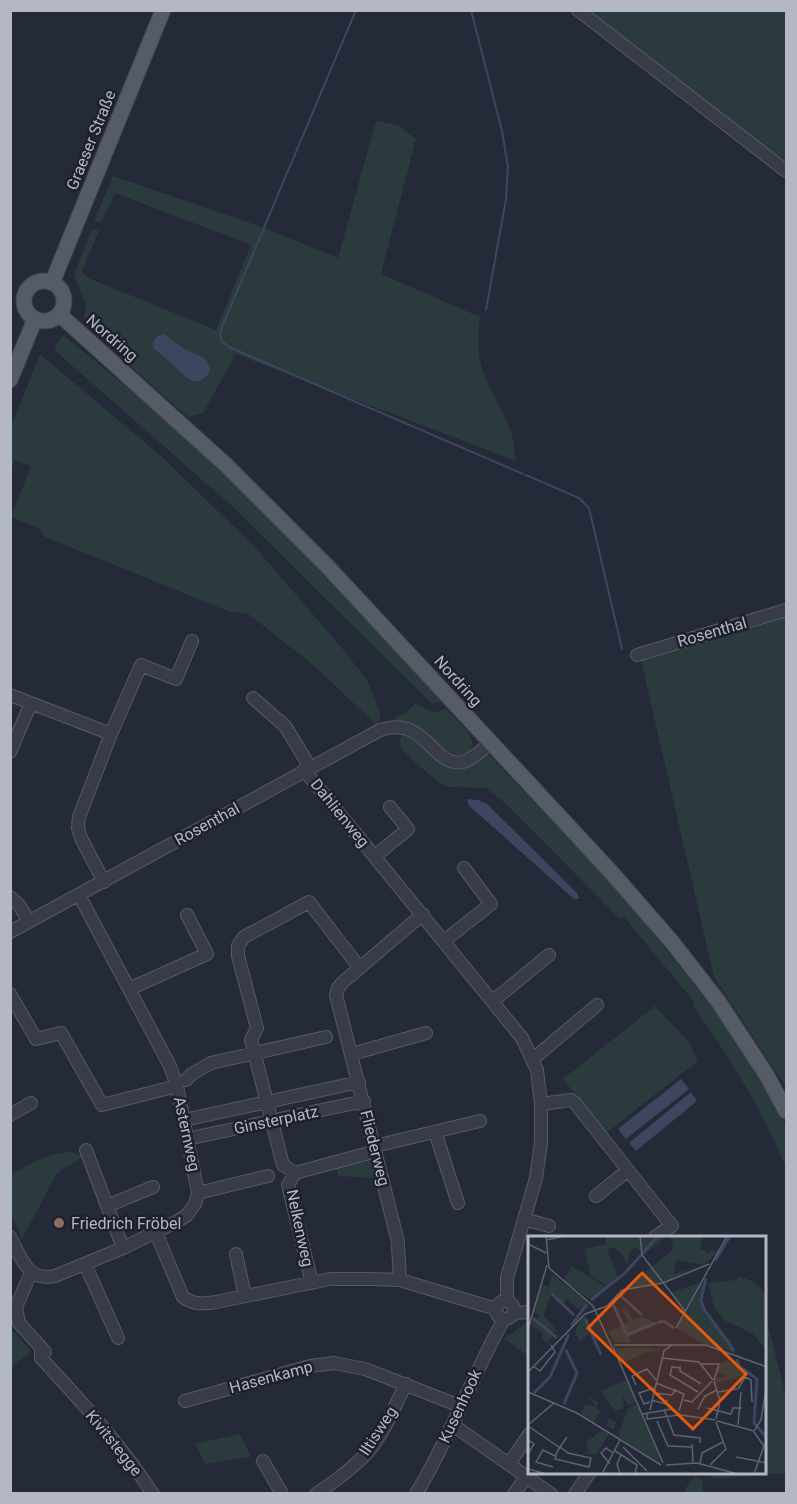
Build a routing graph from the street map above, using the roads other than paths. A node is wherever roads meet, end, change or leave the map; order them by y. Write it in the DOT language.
graph roads {
  1 [pos="163,10"];
  2 [pos="578,10"];
  3 [pos="786,171"];
  4 [pos="52,283"];
  5 [pos="58,314"];
  6 [pos="35,319"];
  7 [pos="10,380"];
  8 [pos="786,610"];
  9 [pos="192,641"];
  10 [pos="637,655"];
  11 [pos="10,695"];
  12 [pos="253,698"];
  13 [pos="31,703"];
  14 [pos="111,734"];
  15 [pos="490,743"];
  16 [pos="10,752"];
  17 [pos="307,768"];
  18 [pos="390,807"];
  19 [pos="375,856"];
  20 [pos="464,868"];
  21 [pos="104,882"];
  22 [pos="79,895"];
  23 [pos="10,897"];
  24 [pos="423,914"];
  25 [pos="187,915"];
  26 [pos="29,921"];
  27 [pos="10,932"];
  28 [pos="444,941"];
  29 [pos="549,955"];
  30 [pos="359,967"];
  31 [pos="129,989"];
  32 [pos="10,993"];
  33 [pos="493,1001"];
  34 [pos="597,1005"];
  35 [pos="426,1033"];
  36 [pos="326,1037"];
  37 [pos="256,1054"];
  38 [pos="352,1054"];
  39 [pos="533,1059"];
  40 [pos="359,1082"];
  41 [pos="182,1083"];
  42 [pos="364,1101"];
  43 [pos="268,1102"];
  44 [pos="31,1103"];
  45 [pos="541,1104"];
  46 [pos="786,1111"];
  47 [pos="10,1115"];
  48 [pos="183,1120"];
  49 [pos="272,1120"];
  50 [pos="480,1121"];
  51 [pos="435,1132"];
  52 [pos="187,1139"];
  53 [pos="86,1150"];
  54 [pos="372,1150"];
  55 [pos="628,1170"];
  56 [pos="294,1173"];
  57 [pos="268,1176"];
  58 [pos="153,1186"];
  59 [pos="198,1193"];
  60 [pos="596,1196"];
  61 [pos="458,1203"];
  62 [pos="107,1206"];
  63 [pos="524,1221"];
  64 [pos="549,1226"];
  65 [pos="156,1233"];
  66 [pos="657,1236"];
  67 [pos="10,1237"];
  68 [pos="123,1248"];
  69 [pos="236,1254"];
  70 [pos="84,1264"];
  71 [pos="31,1273"];
  72 [pos="400,1280"];
  73 [pos="312,1283"];
  74 [pos="245,1296"];
  75 [pos="507,1301"];
  76 [pos="13,1306"];
  77 [pos="496,1309"];
  78 [pos="528,1312"];
  79 [pos="509,1316"];
  80 [pos="118,1338"];
  81 [pos="406,1384"];
  82 [pos="185,1401"];
  83 [pos="459,1406"];
  84 [pos="453,1425"];
  85 [pos="528,1436"];
  86 [pos="263,1461"];
  87 [pos="508,1464"];
  88 [pos="589,1474"];
  89 [pos="526,1477"];
  90 [pos="153,1494"];
  91 [pos="282,1494"];
  92 [pos="316,1494"];
  93 [pos="416,1494"];
  94 [pos="514,1494"];
  95 [pos="551,1494"];
  96 [pos="575,1494"];
  1 -- 4 [label="main road, Graeser Straße"];
  2 -- 3 [label="street"];
  4 -- 5 [label="main road"];
  4 -- 6 [label="main road"];
  5 -- 6 [label="main road"];
  5 -- 15 [label="main road, Nordring"];
  6 -- 7 [label="main road"];
  8 -- 10 [label="street, Rosenthal"];
  9 -- 14 [label="street"];
  11 -- 13 [label="street"];
  12 -- 17 [label="street"];
  13 -- 14 [label="street"];
  13 -- 16 [label="street"];
  14 -- 21 [label="street"];
  15 -- 17 [label="street, Rosenthal"];
  15 -- 46 [label="main road, Nordring"];
  17 -- 19 [label="street, Dahlienweg"];
  17 -- 21 [label="street, Rosenthal"];
  18 -- 19 [label="street, Dahlienweg"];
  19 -- 24 [label="street, Dahlienweg"];
  20 -- 28 [label="street"];
  21 -- 22 [label="street, Rosenthal"];
  22 -- 26 [label="street, Rosenthal"];
  22 -- 31 [label="street, Asternweg"];
  23 -- 26 [label="street"];
  24 -- 28 [label="street, Dahlienweg"];
  24 -- 30 [label="street, Fliederweg"];
  25 -- 31 [label="street"];
  26 -- 27 [label="street, Rosenthal"];
  28 -- 33 [label="street, Dahlienweg"];
  29 -- 33 [label="street"];
  30 -- 37 [label="street"];
  30 -- 38 [label="street, Fliederweg"];
  31 -- 41 [label="street, Asternweg"];
  32 -- 41 [label="street"];
  33 -- 39 [label="street, Dahlienweg"];
  34 -- 39 [label="street"];
  35 -- 38 [label="street"];
  36 -- 37 [label="street"];
  37 -- 41 [label="street"];
  37 -- 43 [label="street"];
  38 -- 40 [label="street, Fliederweg"];
  39 -- 45 [label="street, Dahlienweg"];
  40 -- 42 [label="street, Fliederweg"];
  40 -- 43 [label="street, Ginsterplatz"];
  41 -- 48 [label="street, Asternweg"];
  42 -- 49 [label="street, Ginsterplatz"];
  42 -- 54 [label="street, Fliederweg"];
  43 -- 48 [label="street, Ginsterplatz"];
  43 -- 49 [label="street"];
  44 -- 47 [label="street"];
  45 -- 55 [label="street"];
  45 -- 63 [label="street, Dahlienweg"];
  48 -- 52 [label="street, Asternweg"];
  49 -- 52 [label="street, Ginsterplatz"];
  49 -- 56 [label="street"];
  50 -- 51 [label="street"];
  51 -- 54 [label="street"];
  51 -- 61 [label="street"];
  52 -- 59 [label="street, Asternweg"];
  53 -- 62 [label="street"];
  54 -- 56 [label="street, Fliederweg"];
  54 -- 72 [label="street, Fliederweg"];
  55 -- 60 [label="street"];
  55 -- 66 [label="street"];
  56 -- 73 [label="street, Nelkenweg"];
  57 -- 59 [label="street, Nelkenweg"];
  58 -- 62 [label="street"];
  59 -- 65 [label="street, Asternweg"];
  62 -- 68 [label="street"];
  63 -- 64 [label="street"];
  63 -- 75 [label="street, Dahlienweg"];
  65 -- 68 [label="street, Asternweg"];
  65 -- 74 [label="street, Nelkenweg"];
  67 -- 71 [label="street"];
  68 -- 70 [label="street, Asternweg"];
  69 -- 74 [label="street"];
  70 -- 71 [label="street, Asternweg"];
  70 -- 80 [label="street"];
  71 -- 76 [label="street, Kivitstegge"];
  72 -- 73 [label="street, Nelkenweg"];
  72 -- 77 [label="street, Nelkenweg"];
  73 -- 74 [label="street, Nelkenweg"];
  75 -- 77 [label="street"];
  75 -- 79 [label="street"];
  76 -- 90 [label="street, Kivitstegge"];
  77 -- 79 [label="street"];
  78 -- 79 [label="street"];
  79 -- 83 [label="street, Kusenhook"];
  81 -- 82 [label="street, Hasenkamp"];
  81 -- 83 [label="street, Hasenkamp"];
  81 -- 92 [label="street, Iltisweg"];
  83 -- 84 [label="street, Kusenhook"];
  84 -- 87 [label="street"];
  84 -- 93 [label="street, Kusenhook"];
  85 -- 87 [label="street"];
  86 -- 91 [label="street"];
  87 -- 89 [label="street"];
  88 -- 96 [label="street"];
  89 -- 94 [label="street"];
  89 -- 95 [label="street"];
}
